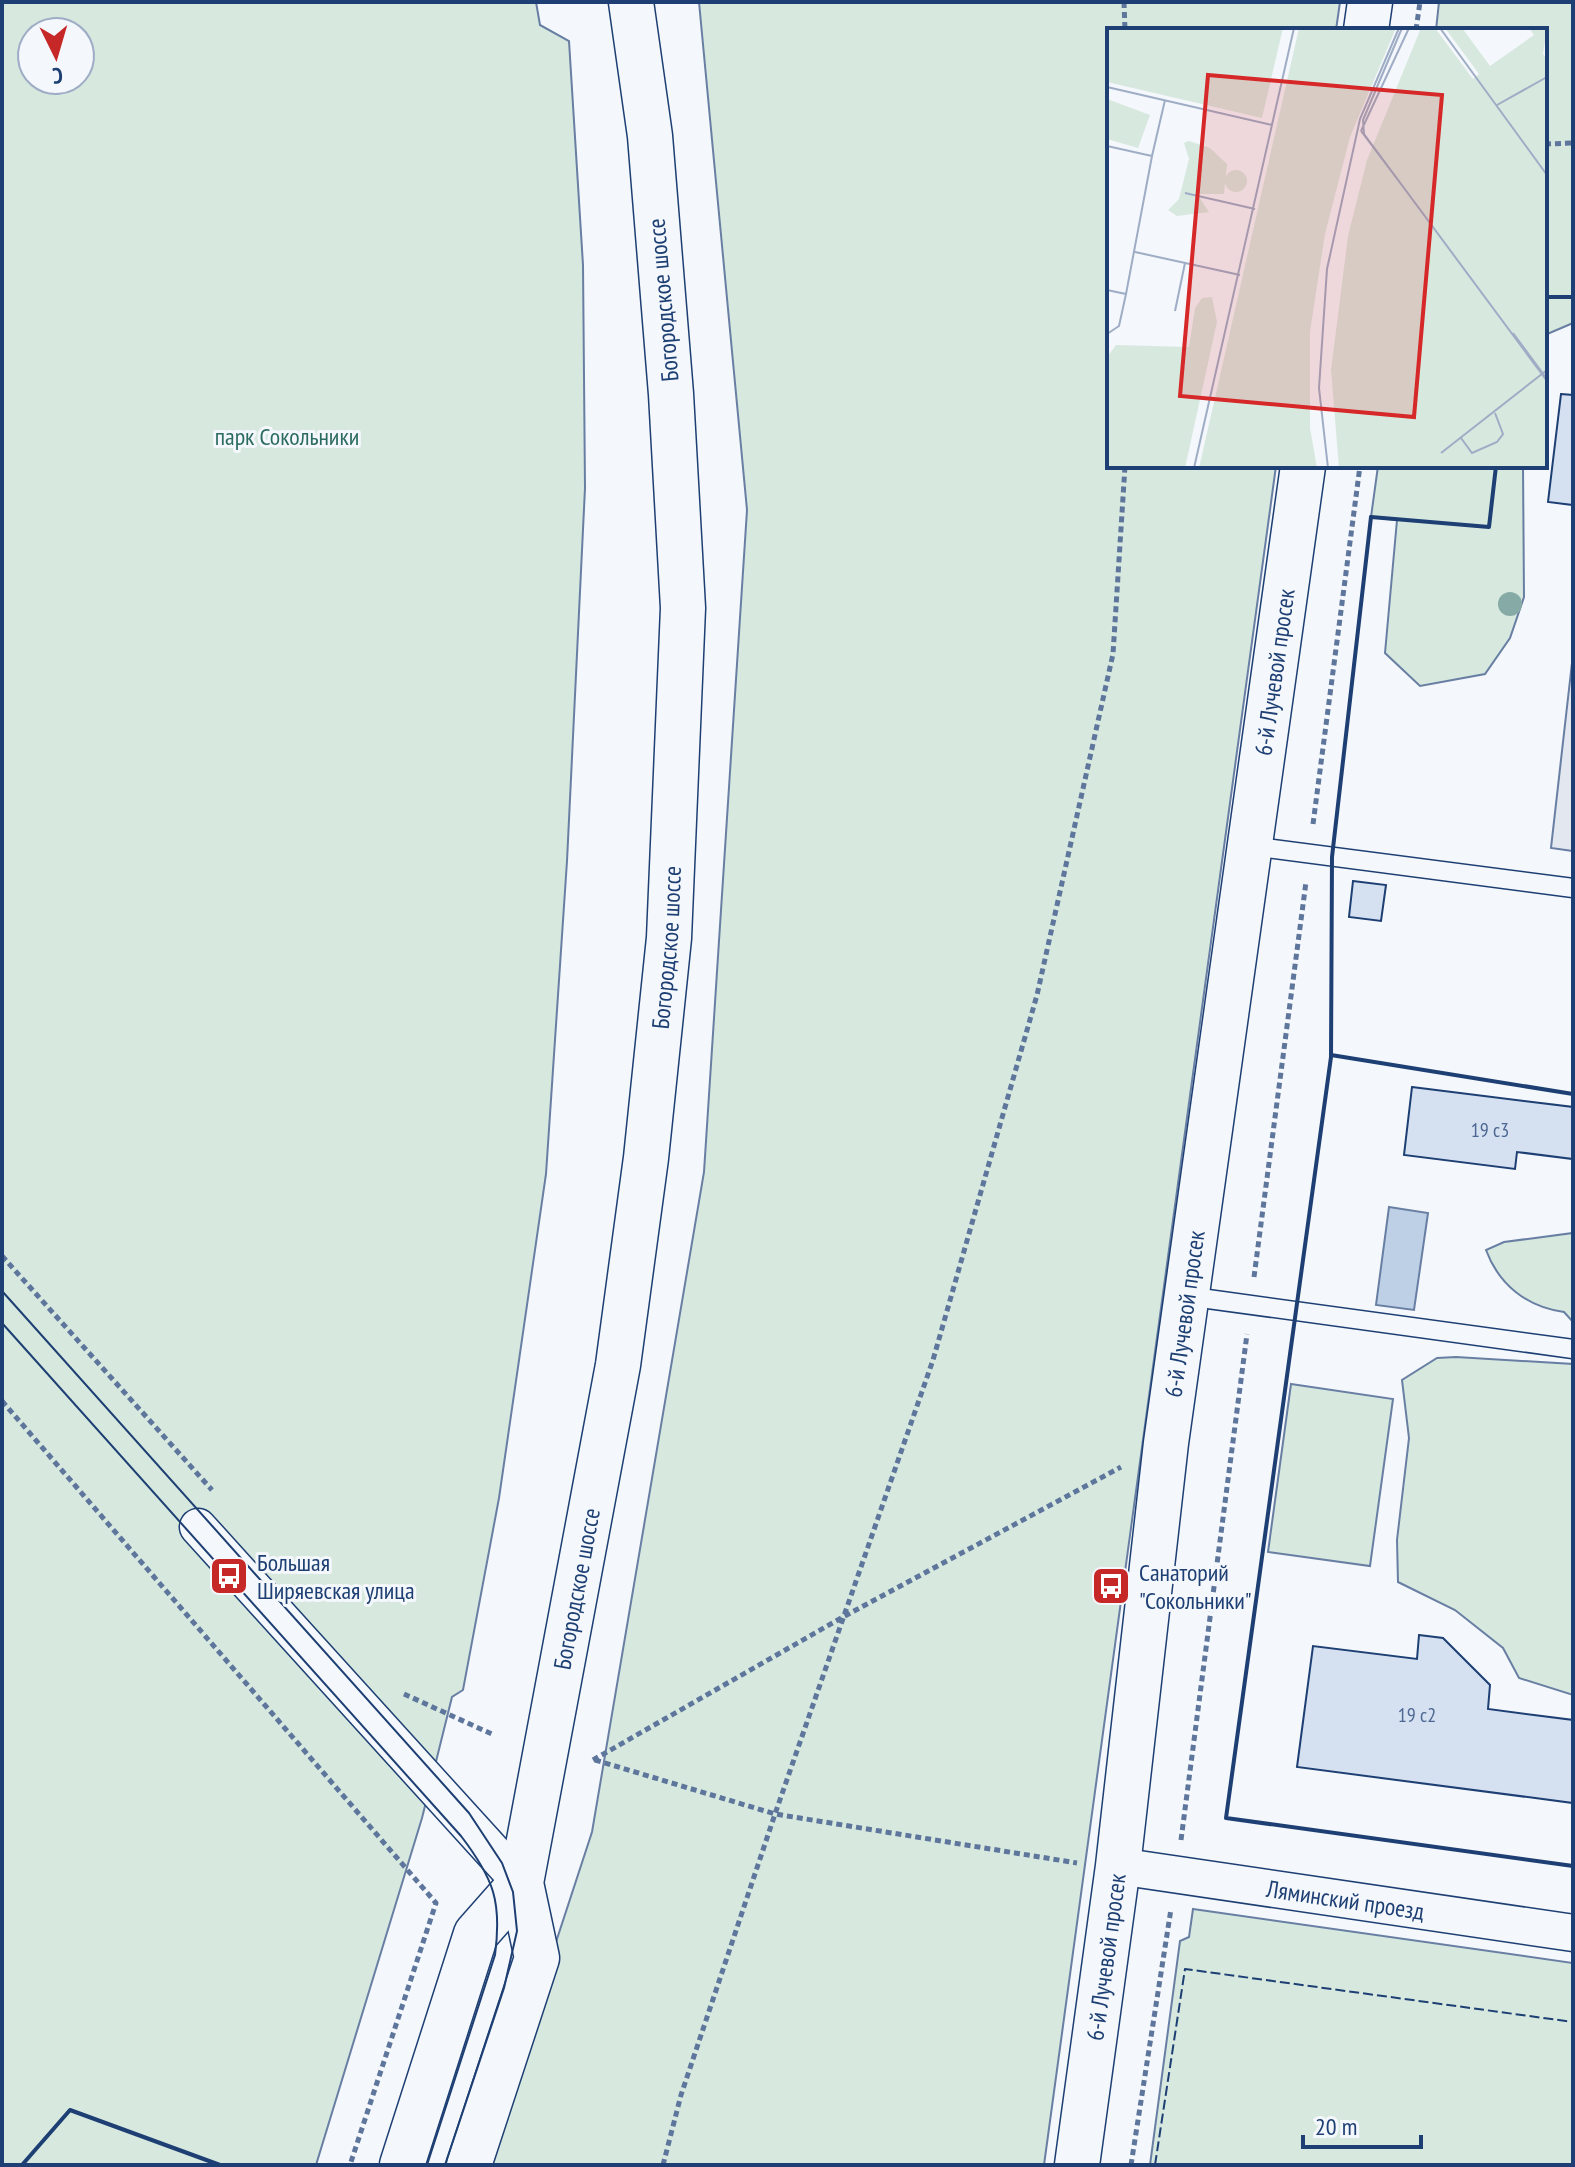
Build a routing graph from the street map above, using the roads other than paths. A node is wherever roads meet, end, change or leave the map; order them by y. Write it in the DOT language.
graph roads {
  1 [pos="631,2"];
  2 [pos="1370,2"];
  3 [pos="1366,28"];
  4 [pos="1303,468"];
  5 [pos="1248,845"];
  6 [pos="1573,888"];
  7 [pos="1186,1296"];
  8 [pos="1573,1349"];
  9 [pos="198,1527"];
  10 [pos="1118,1866"];
  11 [pos="521,1883"];
  12 [pos="1573,1933"];
  13 [pos="402,2165"];
  14 [pos="469,2165"];
  15 [pos="1077,2165"];
  1 -- 11 [label="main road, Богородское шоссе"];
  2 -- 3 [label="main road"];
  4 -- 5 [label="main road, 6-й Лучевой просек"];
  5 -- 6 [label="lane"];
  5 -- 7 [label="main road, 6-й Лучевой просек"];
  7 -- 8 [label="lane"];
  7 -- 10 [label="main road, 6-й Лучевой просек"];
  9 -- 11 [label="street"];
  10 -- 12 [label="street, Ляминский проезд"];
  10 -- 15 [label="main road, 6-й Лучевой просек"];
  11 -- 13 [label="main road"];
  11 -- 14 [label="main road, Богородское шоссе"];
}
